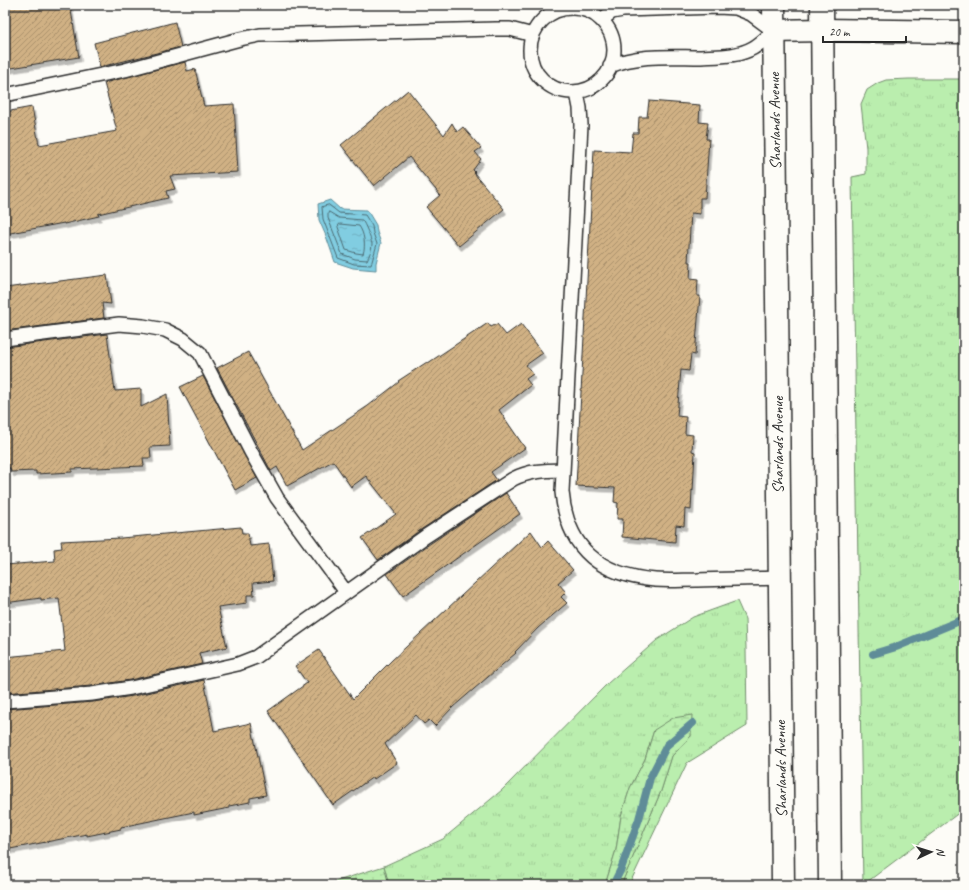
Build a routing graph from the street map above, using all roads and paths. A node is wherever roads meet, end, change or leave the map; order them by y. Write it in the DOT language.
graph roads {
  1 [pos="774,5"];
  2 [pos="822,5"];
  3 [pos="601,20"];
  4 [pos="823,30"];
  5 [pos="774,31"];
  6 [pos="964,32"];
  7 [pos="533,35"];
  8 [pos="610,66"];
  9 [pos="578,93"];
  10 [pos="5,95"];
  11 [pos="5,339"];
  12 [pos="562,470"];
  13 [pos="779,578"];
  14 [pos="346,592"];
  15 [pos="5,701"];
  16 [pos="783,885"];
  17 [pos="830,885"];
  1 -- 5 [label="main road, Sharlands Avenue"];
  2 -- 4 [label="main road"];
  3 -- 5 [label="lane"];
  3 -- 7 [label="lane"];
  3 -- 8 [label="lane"];
  4 -- 5 [label="main road"];
  4 -- 6 [label="main road"];
  4 -- 17 [label="main road"];
  5 -- 8 [label="lane"];
  5 -- 13 [label="main road, Sharlands Avenue"];
  7 -- 9 [label="lane"];
  7 -- 10 [label="lane"];
  8 -- 9 [label="lane"];
  9 -- 12 [label="lane"];
  11 -- 14 [label="lane"];
  12 -- 13 [label="lane"];
  12 -- 14 [label="lane"];
  13 -- 16 [label="main road, Sharlands Avenue"];
  14 -- 15 [label="lane"];
}
